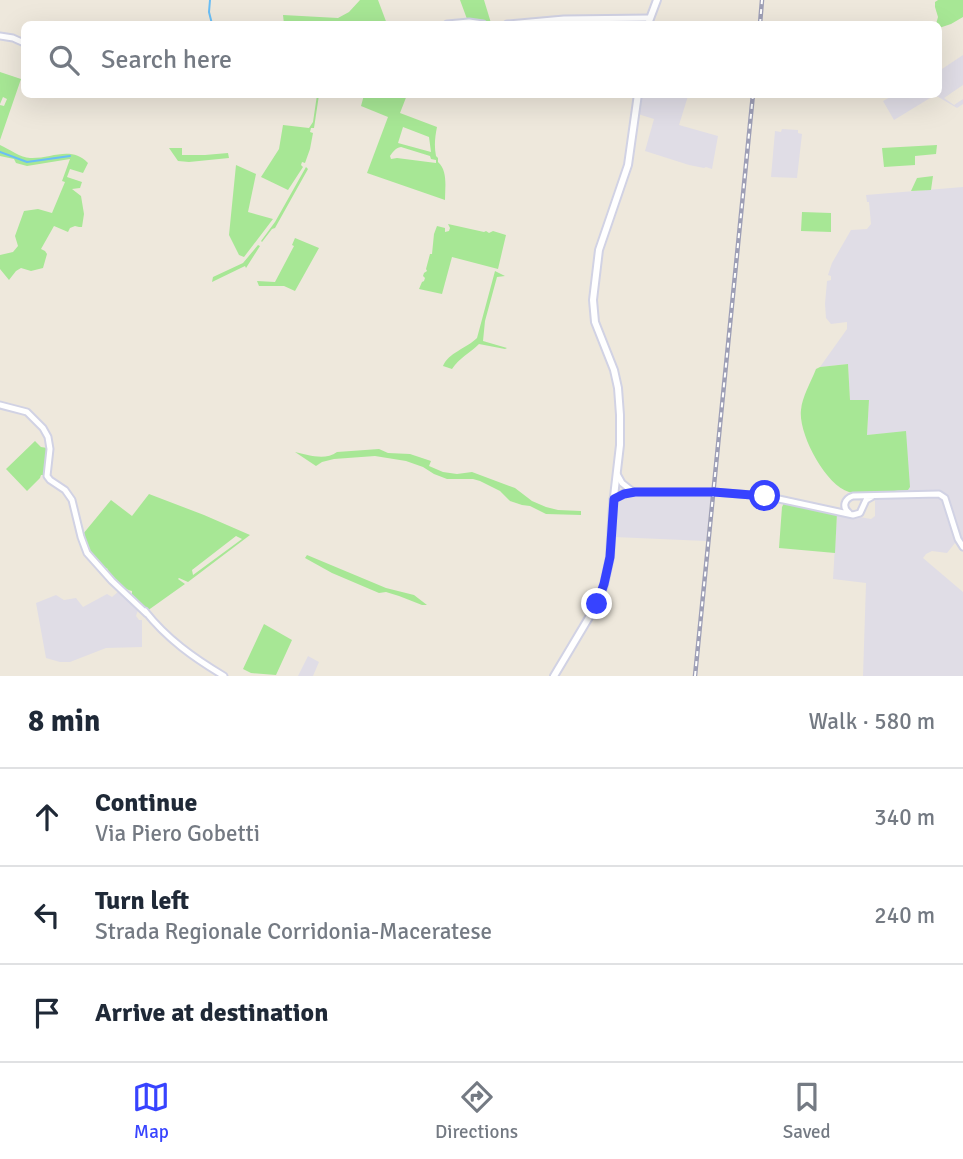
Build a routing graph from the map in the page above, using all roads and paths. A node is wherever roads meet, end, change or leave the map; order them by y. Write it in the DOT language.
graph roads {
  1 [pos="657,0"];
  2 [pos="548,21"];
  3 [pos="649,21"];
  4 [pos="0,36"];
  5 [pos="21,42"];
  6 [pos="638,98"];
  7 [pos="0,405"];
  8 [pos="617,474"];
  9 [pos="615,489"];
  10 [pos="625,491"];
  11 [pos="856,496"];
  12 [pos="873,496"];
  13 [pos="614,499"];
  14 [pos="844,504"];
  15 [pos="863,504"];
  16 [pos="836,511"];
  17 [pos="849,513"];
  18 [pos="954,526"];
  19 [pos="963,536"];
  20 [pos="963,546"];
  21 [pos="224,676"];
  22 [pos="554,676"];
  1 -- 3 [label="main road"];
  2 -- 3 [label="street"];
  4 -- 5 [label="street"];
  6 -- 8 [label="main road"];
  7 -- 21 [label="street"];
  8 -- 9 [label="main road"];
  8 -- 10 [label="street"];
  9 -- 10 [label="street"];
  9 -- 13 [label="main road"];
  10 -- 13 [label="street"];
  10 -- 16 [label="street"];
  11 -- 12 [label="street"];
  11 -- 14 [label="street"];
  11 -- 15 [label="street"];
  12 -- 15 [label="street"];
  12 -- 18 [label="street"];
  13 -- 22 [label="main road"];
  14 -- 16 [label="street"];
  14 -- 17 [label="street"];
  15 -- 17 [label="street"];
  16 -- 17 [label="street"];
  18 -- 19 [label="street"];
  18 -- 20 [label="street"];
}
